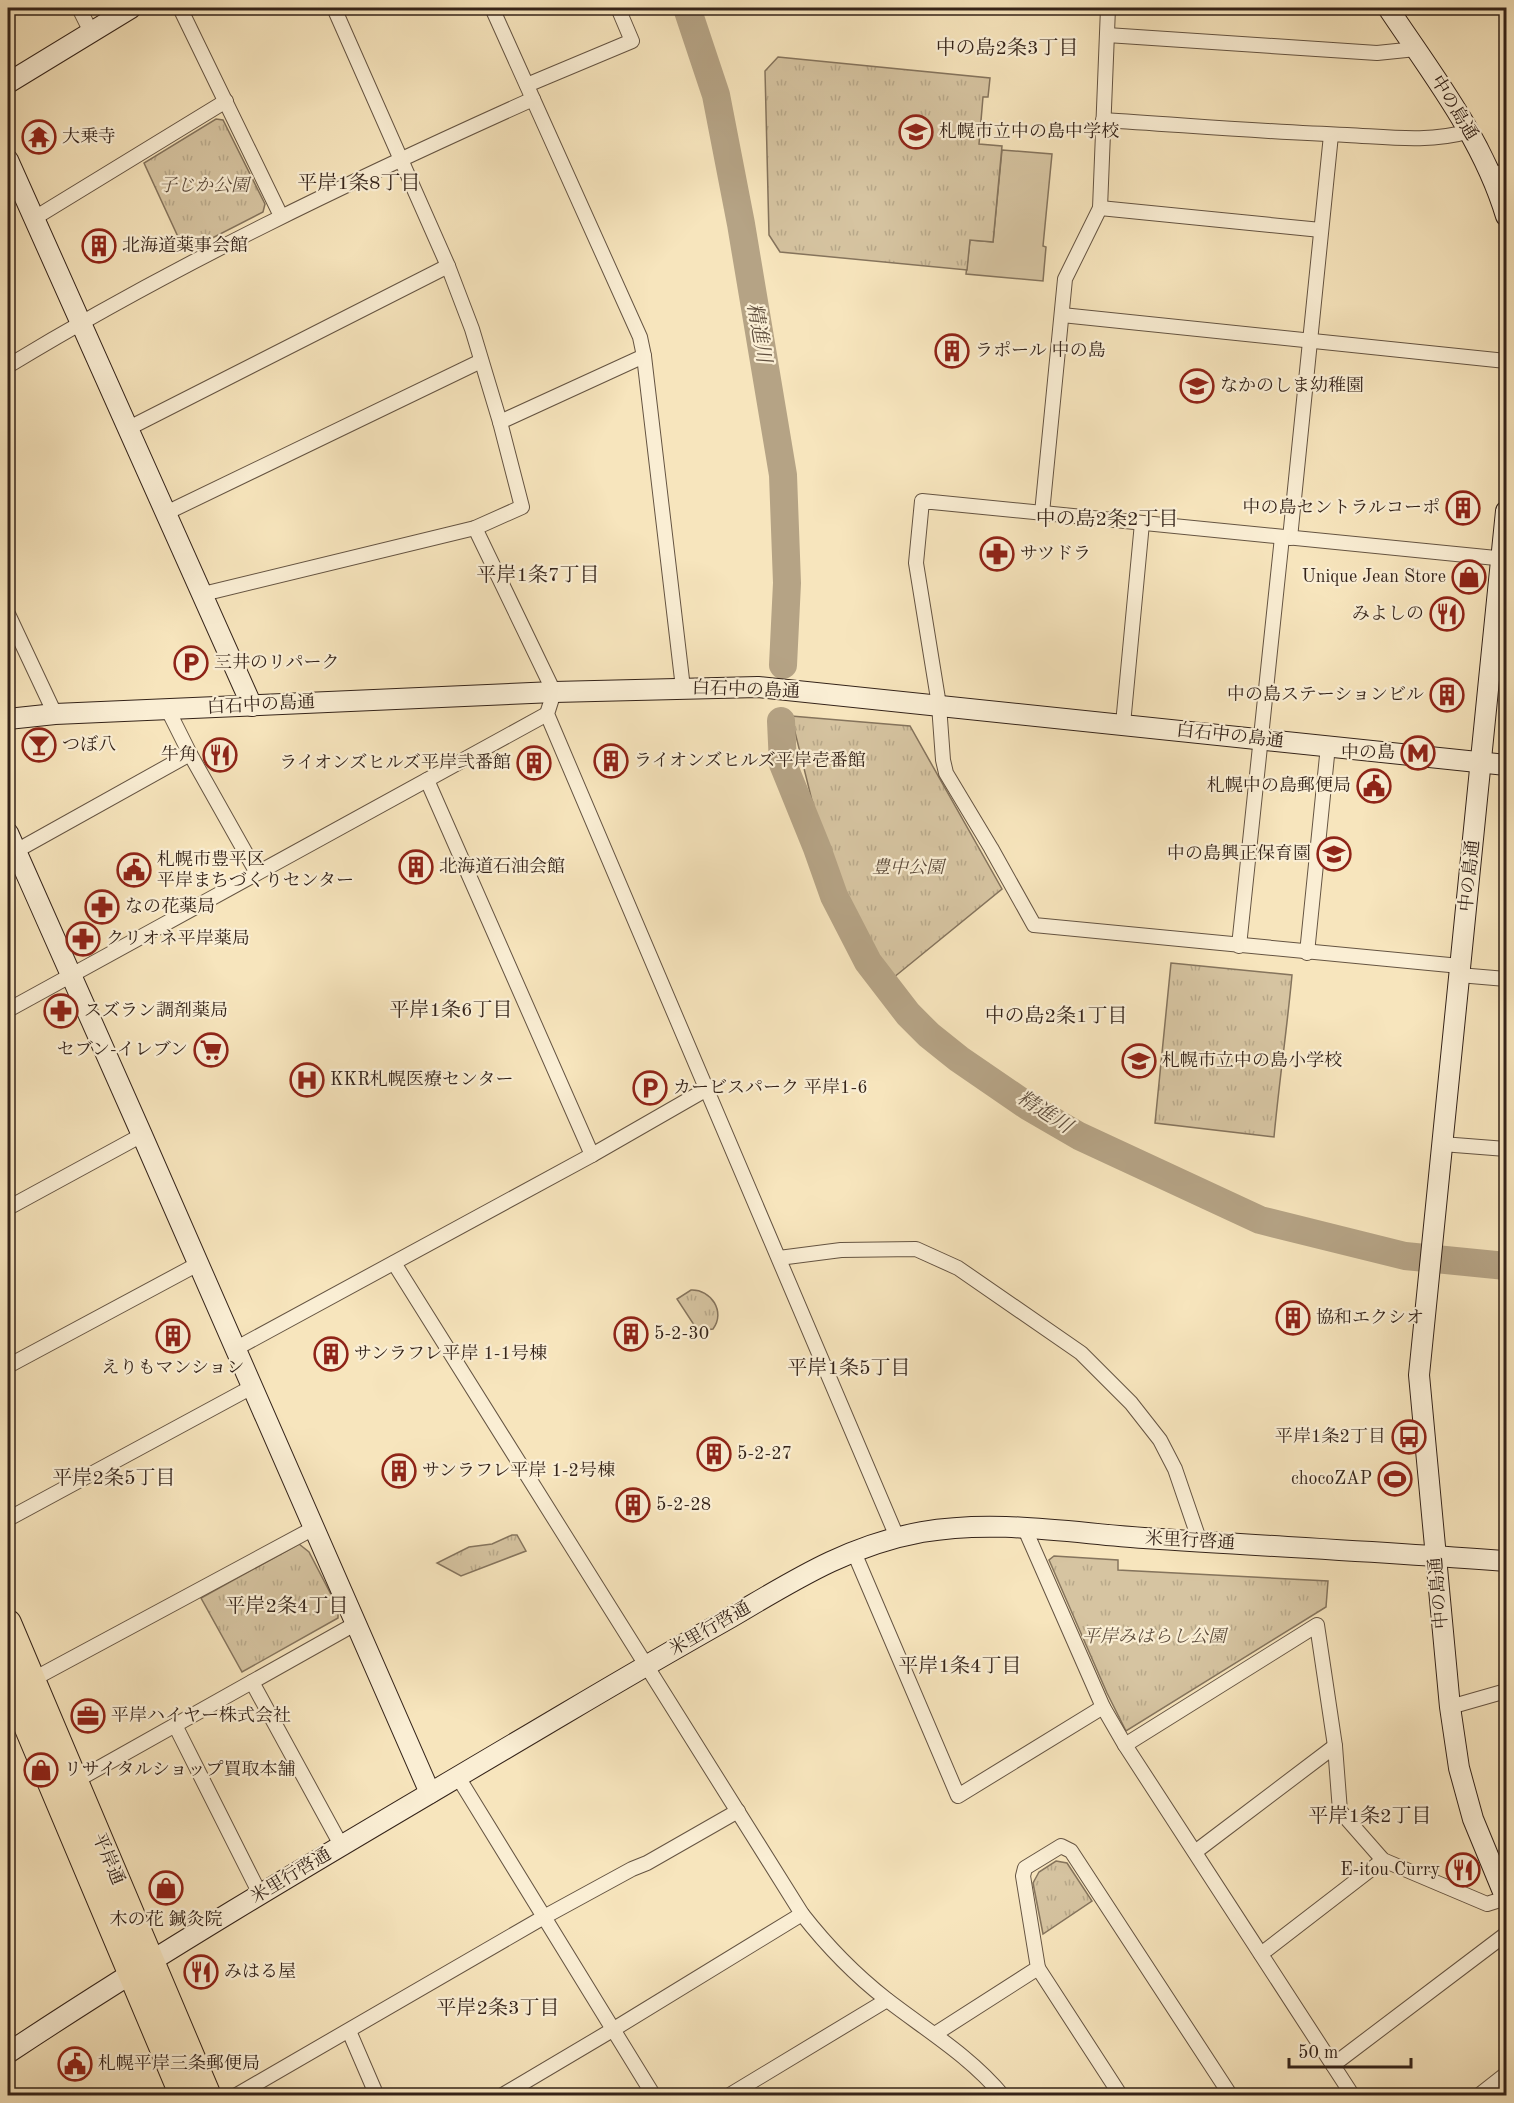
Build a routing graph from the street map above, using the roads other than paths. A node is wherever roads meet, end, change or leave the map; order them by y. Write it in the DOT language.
graph roads {
  1 [pos="79,8"];
  2 [pos="131,8"];
  3 [pos="180,8"];
  4 [pos="334,8"];
  5 [pos="492,8"];
  6 [pos="618,8"];
  7 [pos="1108,8"];
  8 [pos="1388,8"];
  9 [pos="90,32"];
  10 [pos="1107,34"];
  11 [pos="1416,49"];
  12 [pos="8,83"];
  13 [pos="526,85"];
  14 [pos="533,99"];
  15 [pos="226,101"];
  16 [pos="1103,120"];
  17 [pos="1470,132"];
  18 [pos="1331,135"];
  19 [pos="400,159"];
  20 [pos="8,160"];
  21 [pos="1500,173"];
  22 [pos="1100,208"];
  23 [pos="281,216"];
  24 [pos="1506,216"];
  25 [pos="33,219"];
  26 [pos="1321,230"];
  27 [pos="448,266"];
  28 [pos="1062,315"];
  29 [pos="80,323"];
  30 [pos="1310,341"];
  31 [pos="644,356"];
  32 [pos="1506,360"];
  33 [pos="481,361"];
  34 [pos="8,366"];
  35 [pos="500,422"];
  36 [pos="129,428"];
  37 [pos="1506,511"];
  38 [pos="166,513"];
  39 [pos="1042,513"];
  40 [pos="1142,523"];
  41 [pos="475,528"];
  42 [pos="1286,537"];
  43 [pos="1504,559"];
  44 [pos="203,594"];
  45 [pos="8,614"];
  46 [pos="684,688"];
  47 [pos="554,692"];
  48 [pos="939,705"];
  49 [pos="252,706"];
  50 [pos="168,710"];
  51 [pos="56,714"];
  52 [pos="547,714"];
  53 [pos="8,719"];
  54 [pos="1123,724"];
  55 [pos="1260,740"];
  56 [pos="1328,746"];
  57 [pos="190,754"];
  58 [pos="1482,763"];
  59 [pos="1506,765"];
  60 [pos="427,780"];
  61 [pos="8,833"];
  62 [pos="16,851"];
  63 [pos="257,873"];
  64 [pos="1239,946"];
  65 [pos="1307,953"];
  66 [pos="1460,970"];
  67 [pos="71,976"];
  68 [pos="1506,979"];
  69 [pos="8,1010"];
  70 [pos="707,1089"];
  71 [pos="142,1135"];
  72 [pos="1442,1144"];
  73 [pos="1506,1149"];
  74 [pos="592,1155"];
  75 [pos="8,1209"];
  76 [pos="779,1258"];
  77 [pos="394,1263"];
  78 [pos="198,1264"];
  79 [pos="235,1349"];
  80 [pos="8,1366"];
  81 [pos="252,1387"];
  82 [pos="8,1519"];
  83 [pos="1023,1527"];
  84 [pos="314,1528"];
  85 [pos="897,1537"];
  86 [pos="1200,1542"];
  87 [pos="853,1550"];
  88 [pos="1436,1556"];
  89 [pos="1506,1561"];
  90 [pos="8,1623"];
  91 [pos="355,1624"];
  92 [pos="647,1666"];
  93 [pos="252,1682"];
  94 [pos="15,1686"];
  95 [pos="1506,1691"];
  96 [pos="1103,1707"];
  97 [pos="1450,1707"];
  98 [pos="175,1725"];
  99 [pos="1125,1745"];
  100 [pos="1335,1746"];
  101 [pos="458,1777"];
  102 [pos="65,1786"];
  103 [pos="430,1793"];
  104 [pos="738,1811"];
  105 [pos="341,1845"];
  106 [pos="1195,1852"];
  107 [pos="1383,1860"];
  108 [pos="260,1894"];
  109 [pos="1506,1898"];
  110 [pos="802,1914"];
  111 [pos="544,1917"];
  112 [pos="1506,1934"];
  113 [pos="1261,1954"];
  114 [pos="141,1966"];
  115 [pos="1038,1968"];
  116 [pos="886,2000"];
  117 [pos="614,2029"];
  118 [pos="349,2031"];
  119 [pos="934,2034"];
  120 [pos="8,2053"];
  121 [pos="1333,2065"];
  122 [pos="1506,2074"];
  123 [pos="183,2096"];
  124 [pos="208,2096"];
  125 [pos="235,2096"];
  126 [pos="377,2096"];
  127 [pos="501,2096"];
  128 [pos="654,2096"];
  129 [pos="728,2096"];
  130 [pos="1003,2096"];
  131 [pos="1121,2096"];
  132 [pos="1232,2096"];
  133 [pos="1353,2096"];
  134 [pos="1478,2096"];
  1 -- 9 [label="street"];
  2 -- 9 [label="street"];
  3 -- 15 [label="street"];
  4 -- 19 [label="street"];
  5 -- 13 [label="street"];
  6 -- 13 [label="street"];
  7 -- 10 [label="street"];
  8 -- 11 [label="street, 中の島通"];
  9 -- 12 [label="street"];
  10 -- 11 [label="street"];
  10 -- 16 [label="street"];
  11 -- 17 [label="street, 中の島通"];
  13 -- 14 [label="street"];
  14 -- 19 [label="street"];
  14 -- 31 [label="street"];
  15 -- 23 [label="street"];
  15 -- 25 [label="street"];
  16 -- 18 [label="street"];
  16 -- 22 [label="street"];
  17 -- 18 [label="street"];
  17 -- 21 [label="street, 中の島通"];
  18 -- 26 [label="street"];
  19 -- 23 [label="street"];
  19 -- 27 [label="street"];
  20 -- 25 [label="street"];
  21 -- 24 [label="street, 中の島通"];
  22 -- 26 [label="street"];
  22 -- 28 [label="street"];
  23 -- 29 [label="street"];
  25 -- 29 [label="street"];
  26 -- 30 [label="street"];
  27 -- 33 [label="street"];
  27 -- 36 [label="street"];
  28 -- 30 [label="street"];
  28 -- 39 [label="street"];
  29 -- 34 [label="street"];
  29 -- 36 [label="street"];
  30 -- 32 [label="street"];
  30 -- 42 [label="street"];
  31 -- 35 [label="street"];
  31 -- 46 [label="street"];
  33 -- 35 [label="street"];
  33 -- 38 [label="street"];
  35 -- 41 [label="street"];
  36 -- 38 [label="street"];
  37 -- 43 [label="street, 中の島通"];
  38 -- 44 [label="street"];
  39 -- 40 [label="street"];
  39 -- 48 [label="street"];
  40 -- 42 [label="street"];
  40 -- 54 [label="street"];
  41 -- 44 [label="street"];
  41 -- 47 [label="street"];
  42 -- 43 [label="street"];
  42 -- 55 [label="street"];
  43 -- 58 [label="street, 中の島通"];
  44 -- 49 [label="street"];
  45 -- 51 [label="street"];
  46 -- 47 [label="street, 白石中の島通"];
  46 -- 48 [label="street, 白石中の島通"];
  47 -- 49 [label="street, 白石中の島通"];
  47 -- 52 [label="street"];
  48 -- 54 [label="street, 白石中の島通"];
  48 -- 64 [label="street"];
  49 -- 50 [label="street, 白石中の島通"];
  50 -- 51 [label="street, 白石中の島通"];
  50 -- 57 [label="street"];
  51 -- 53 [label="street, 白石中の島通"];
  52 -- 60 [label="street"];
  52 -- 70 [label="street"];
  54 -- 55 [label="street, 白石中の島通"];
  55 -- 56 [label="street, 白石中の島通"];
  55 -- 64 [label="street"];
  56 -- 58 [label="street, 白石中の島通"];
  56 -- 65 [label="street"];
  57 -- 62 [label="street"];
  57 -- 63 [label="street"];
  58 -- 59 [label="street, 白石中の島通"];
  58 -- 66 [label="street, 中の島通"];
  60 -- 63 [label="street"];
  60 -- 74 [label="street"];
  61 -- 62 [label="street"];
  62 -- 67 [label="street"];
  63 -- 67 [label="street"];
  64 -- 65 [label="street"];
  65 -- 66 [label="street"];
  66 -- 68 [label="street"];
  66 -- 72 [label="street, 中の島通"];
  67 -- 69 [label="street"];
  67 -- 71 [label="street"];
  70 -- 74 [label="street"];
  70 -- 76 [label="street"];
  71 -- 75 [label="street"];
  71 -- 78 [label="street"];
  72 -- 73 [label="street"];
  72 -- 88 [label="street, 中の島通"];
  74 -- 77 [label="street"];
  76 -- 85 [label="street"];
  76 -- 86 [label="street"];
  77 -- 79 [label="street"];
  77 -- 92 [label="street"];
  78 -- 79 [label="street"];
  78 -- 80 [label="street"];
  79 -- 81 [label="street"];
  81 -- 82 [label="street"];
  81 -- 84 [label="street"];
  83 -- 85 [label="street, 米里行啓通"];
  83 -- 86 [label="street, 米里行啓通"];
  83 -- 96 [label="street"];
  84 -- 91 [label="street"];
  84 -- 94 [label="street"];
  85 -- 87 [label="street, 米里行啓通"];
  86 -- 88 [label="street, 米里行啓通"];
  87 -- 92 [label="street, 米里行啓通"];
  87 -- 96 [label="street"];
  88 -- 89 [label="street, 米里行啓通"];
  88 -- 97 [label="street, 中の島通"];
  90 -- 94 [label="highway, 平岸通"];
  91 -- 93 [label="street"];
  91 -- 103 [label="street"];
  92 -- 101 [label="street, 米里行啓通"];
  92 -- 104 [label="street"];
  93 -- 98 [label="street"];
  93 -- 105 [label="street"];
  94 -- 102 [label="highway, 平岸通"];
  95 -- 97 [label="street"];
  96 -- 99 [label="street"];
  97 -- 109 [label="street, 中の島通"];
  98 -- 102 [label="street"];
  98 -- 108 [label="street"];
  99 -- 100 [label="street"];
  99 -- 106 [label="street"];
  100 -- 106 [label="street"];
  100 -- 107 [label="street"];
  101 -- 103 [label="street, 米里行啓通"];
  101 -- 111 [label="street"];
  102 -- 114 [label="highway, 平岸通"];
  103 -- 105 [label="street, 米里行啓通"];
  104 -- 110 [label="street"];
  104 -- 111 [label="street"];
  105 -- 108 [label="street, 米里行啓通"];
  106 -- 113 [label="street"];
  107 -- 109 [label="street"];
  107 -- 113 [label="street"];
  108 -- 114 [label="street, 米里行啓通"];
  110 -- 116 [label="street"];
  110 -- 117 [label="street"];
  111 -- 117 [label="street"];
  111 -- 118 [label="street"];
  112 -- 121 [label="street"];
  113 -- 121 [label="street"];
  114 -- 120 [label="street, 米里行啓通"];
  114 -- 123 [label="highway, 平岸通"];
  114 -- 124 [label="highway, 平岸通"];
  115 -- 119 [label="street"];
  115 -- 131 [label="street"];
  115 -- 132 [label="street"];
  116 -- 119 [label="street"];
  116 -- 129 [label="street"];
  117 -- 127 [label="street"];
  117 -- 128 [label="street"];
  118 -- 125 [label="street"];
  118 -- 126 [label="street"];
  119 -- 130 [label="street"];
  121 -- 133 [label="street"];
  122 -- 134 [label="street"];
}
